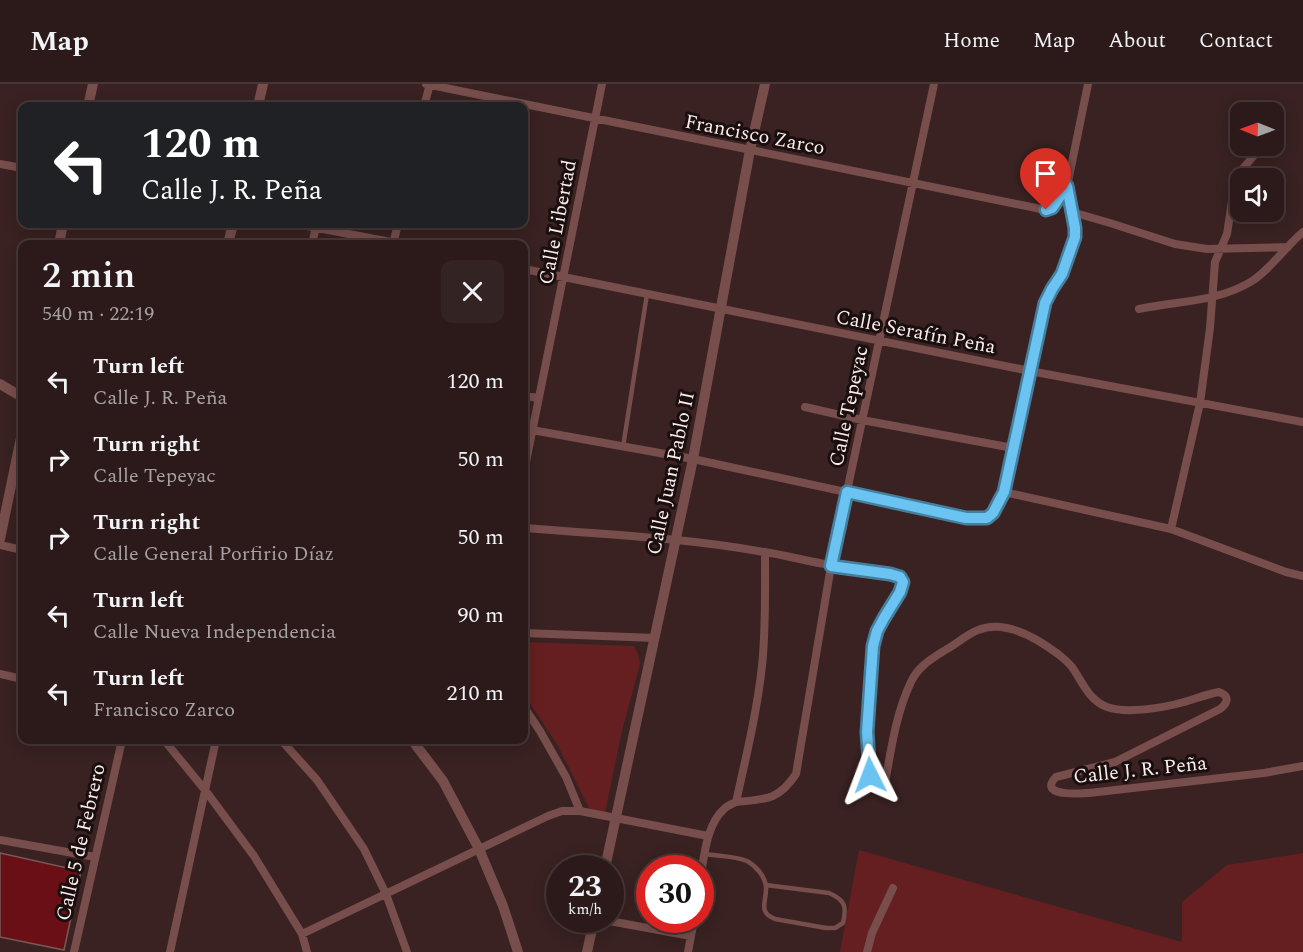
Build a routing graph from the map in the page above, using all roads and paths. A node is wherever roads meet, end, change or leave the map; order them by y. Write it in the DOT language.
graph roads {
  1 [pos="93,84"];
  2 [pos="263,84"];
  3 [pos="428,84"];
  4 [pos="602,84"];
  5 [pos="765,84"];
  6 [pos="934,84"];
  7 [pos="1088,84"];
  8 [pos="89,102"];
  9 [pos="259,102"];
  10 [pos="425,102"];
  11 [pos="516,102"];
  12 [pos="528,104"];
  13 [pos="594,118"];
  14 [pos="750,150"];
  15 [pos="1254,156"];
  16 [pos="0,164"];
  17 [pos="18,167"];
  18 [pos="912,183"];
  19 [pos="1067,186"];
  20 [pos="1072,212"];
  21 [pos="321,228"];
  22 [pos="1303,232"];
  23 [pos="377,240"];
  24 [pos="1288,247"];
  25 [pos="1219,249"];
  26 [pos="528,270"];
  27 [pos="563,277"];
  28 [pos="647,294"];
  29 [pos="1212,298"];
  30 [pos="720,309"];
  31 [pos="1139,309"];
  32 [pos="879,341"];
  33 [pos="1030,371"];
  34 [pos="0,384"];
  35 [pos="18,395"];
  36 [pos="528,397"];
  37 [pos="538,398"];
  38 [pos="1200,403"];
  39 [pos="805,407"];
  40 [pos="862,420"];
  41 [pos="1303,422"];
  42 [pos="532,430"];
  43 [pos="623,447"];
  44 [pos="1013,448"];
  45 [pos="528,451"];
  46 [pos="18,452"];
  47 [pos="693,459"];
  48 [pos="847,492"];
  49 [pos="1004,492"];
  50 [pos="528,528"];
  51 [pos="1171,529"];
  52 [pos="0,539"];
  53 [pos="675,540"];
  54 [pos="0,545"];
  55 [pos="18,549"];
  56 [pos="765,552"];
  57 [pos="831,566"];
  58 [pos="1303,576"];
  59 [pos="528,633"];
  60 [pos="655,638"];
  61 [pos="0,674"];
  62 [pos="18,678"];
  63 [pos="528,713"];
  64 [pos="121,744"];
  65 [pos="167,744"];
  66 [pos="215,744"];
  67 [pos="285,744"];
  68 [pos="415,744"];
  69 [pos="1303,766"];
  70 [pos="205,790"];
  71 [pos="736,802"];
  72 [pos="580,811"];
  73 [pos="615,819"];
  74 [pos="708,836"];
  75 [pos="0,840"];
  76 [pos="479,849"];
  77 [pos="705,854"];
  78 [pos="608,855"];
  79 [pos="95,857"];
  80 [pos="766,885"];
  81 [pos="893,888"];
  82 [pos="386,894"];
  83 [pos="624,924"];
  84 [pos="591,933"];
  85 [pos="692,933"];
  86 [pos="302,934"];
  87 [pos="691,936"];
  88 [pos="74,952"];
  89 [pos="170,952"];
  90 [pos="307,952"];
  91 [pos="407,952"];
  92 [pos="518,952"];
  93 [pos="587,952"];
  94 [pos="688,952"];
  95 [pos="867,952"];
  1 -- 8 [label="street"];
  2 -- 9 [label="street"];
  3 -- 10 [label="street"];
  3 -- 11 [label="street, Francisco Zarco"];
  4 -- 13 [label="street, Calle Libertad"];
  5 -- 14 [label="street, Calle Juan Pablo II"];
  6 -- 18 [label="street, Calle Tepeyac"];
  7 -- 19 [label="street"];
  12 -- 13 [label="street, Francisco Zarco"];
  13 -- 14 [label="street, Francisco Zarco"];
  13 -- 27 [label="street, Calle Libertad"];
  14 -- 18 [label="street, Francisco Zarco"];
  14 -- 30 [label="street, Calle Juan Pablo II"];
  15 -- 25 [label="street"];
  16 -- 17 [label="street"];
  18 -- 19 [label="street, Francisco Zarco"];
  18 -- 32 [label="street, Calle Tepeyac"];
  19 -- 20 [label="street"];
  20 -- 25 [label="street"];
  20 -- 33 [label="street"];
  21 -- 23 [label="street"];
  22 -- 24 [label="street"];
  24 -- 25 [label="street"];
  24 -- 29 [label="street"];
  25 -- 29 [label="street"];
  26 -- 27 [label="street, Calle Serafín Peña"];
  27 -- 28 [label="street, Calle Serafín Peña"];
  27 -- 37 [label="street, Calle Libertad"];
  28 -- 30 [label="street, Calle Serafín Peña"];
  28 -- 43 [label="lane"];
  29 -- 31 [label="street"];
  29 -- 38 [label="street"];
  30 -- 32 [label="street, Calle Serafín Peña"];
  30 -- 47 [label="street, Calle Juan Pablo II"];
  32 -- 33 [label="street, Calle Serafín Peña"];
  32 -- 40 [label="street, Calle Tepeyac"];
  33 -- 38 [label="street, Calle Serafín Peña"];
  33 -- 44 [label="street"];
  34 -- 35 [label="street"];
  36 -- 37 [label="street"];
  37 -- 42 [label="street, Calle Libertad"];
  38 -- 41 [label="street, Calle Serafín Peña"];
  38 -- 51 [label="street"];
  39 -- 40 [label="street"];
  40 -- 44 [label="street"];
  40 -- 48 [label="street, Calle Tepeyac"];
  42 -- 43 [label="street"];
  42 -- 45 [label="street, Calle Libertad"];
  43 -- 47 [label="street"];
  44 -- 49 [label="street"];
  46 -- 52 [label="street"];
  47 -- 48 [label="street"];
  47 -- 53 [label="street, Calle Juan Pablo II"];
  48 -- 49 [label="street"];
  48 -- 57 [label="street, Calle Tepeyac"];
  49 -- 51 [label="street"];
  50 -- 53 [label="street, Calle J. R. Peña"];
  51 -- 58 [label="street"];
  53 -- 56 [label="street, Calle J. R. Peña"];
  53 -- 60 [label="street, Calle Juan Pablo II"];
  54 -- 55 [label="street"];
  56 -- 57 [label="street, Calle J. R. Peña"];
  56 -- 71 [label="street"];
  57 -- 69 [label="street, Calle J. R. Peña"];
  57 -- 71 [label="street, Calle Tepeyac"];
  59 -- 60 [label="street"];
  60 -- 73 [label="street, Calle Juan Pablo II"];
  61 -- 62 [label="street"];
  63 -- 72 [label="street"];
  64 -- 79 [label="street, Calle 5 de Febrero"];
  65 -- 70 [label="street"];
  66 -- 70 [label="street"];
  67 -- 82 [label="street"];
  68 -- 76 [label="street"];
  70 -- 86 [label="street"];
  70 -- 89 [label="street"];
  71 -- 74 [label="street"];
  72 -- 73 [label="street"];
  72 -- 76 [label="street"];
  73 -- 74 [label="street"];
  73 -- 78 [label="street, Calle Juan Pablo II"];
  74 -- 77 [label="street"];
  75 -- 79 [label="street"];
  76 -- 82 [label="street"];
  76 -- 92 [label="street"];
  77 -- 80 [label="lane"];
  79 -- 88 [label="street, Calle 5 de Febrero"];
  80 -- 80 [label="lane"];
  81 -- 95 [label="street"];
  82 -- 86 [label="street"];
  82 -- 91 [label="street"];
  83 -- 87 [label="street"];
  84 -- 93 [label="street"];
  85 -- 87 [label="street"];
  86 -- 90 [label="street"];
  87 -- 94 [label="street"];
}
